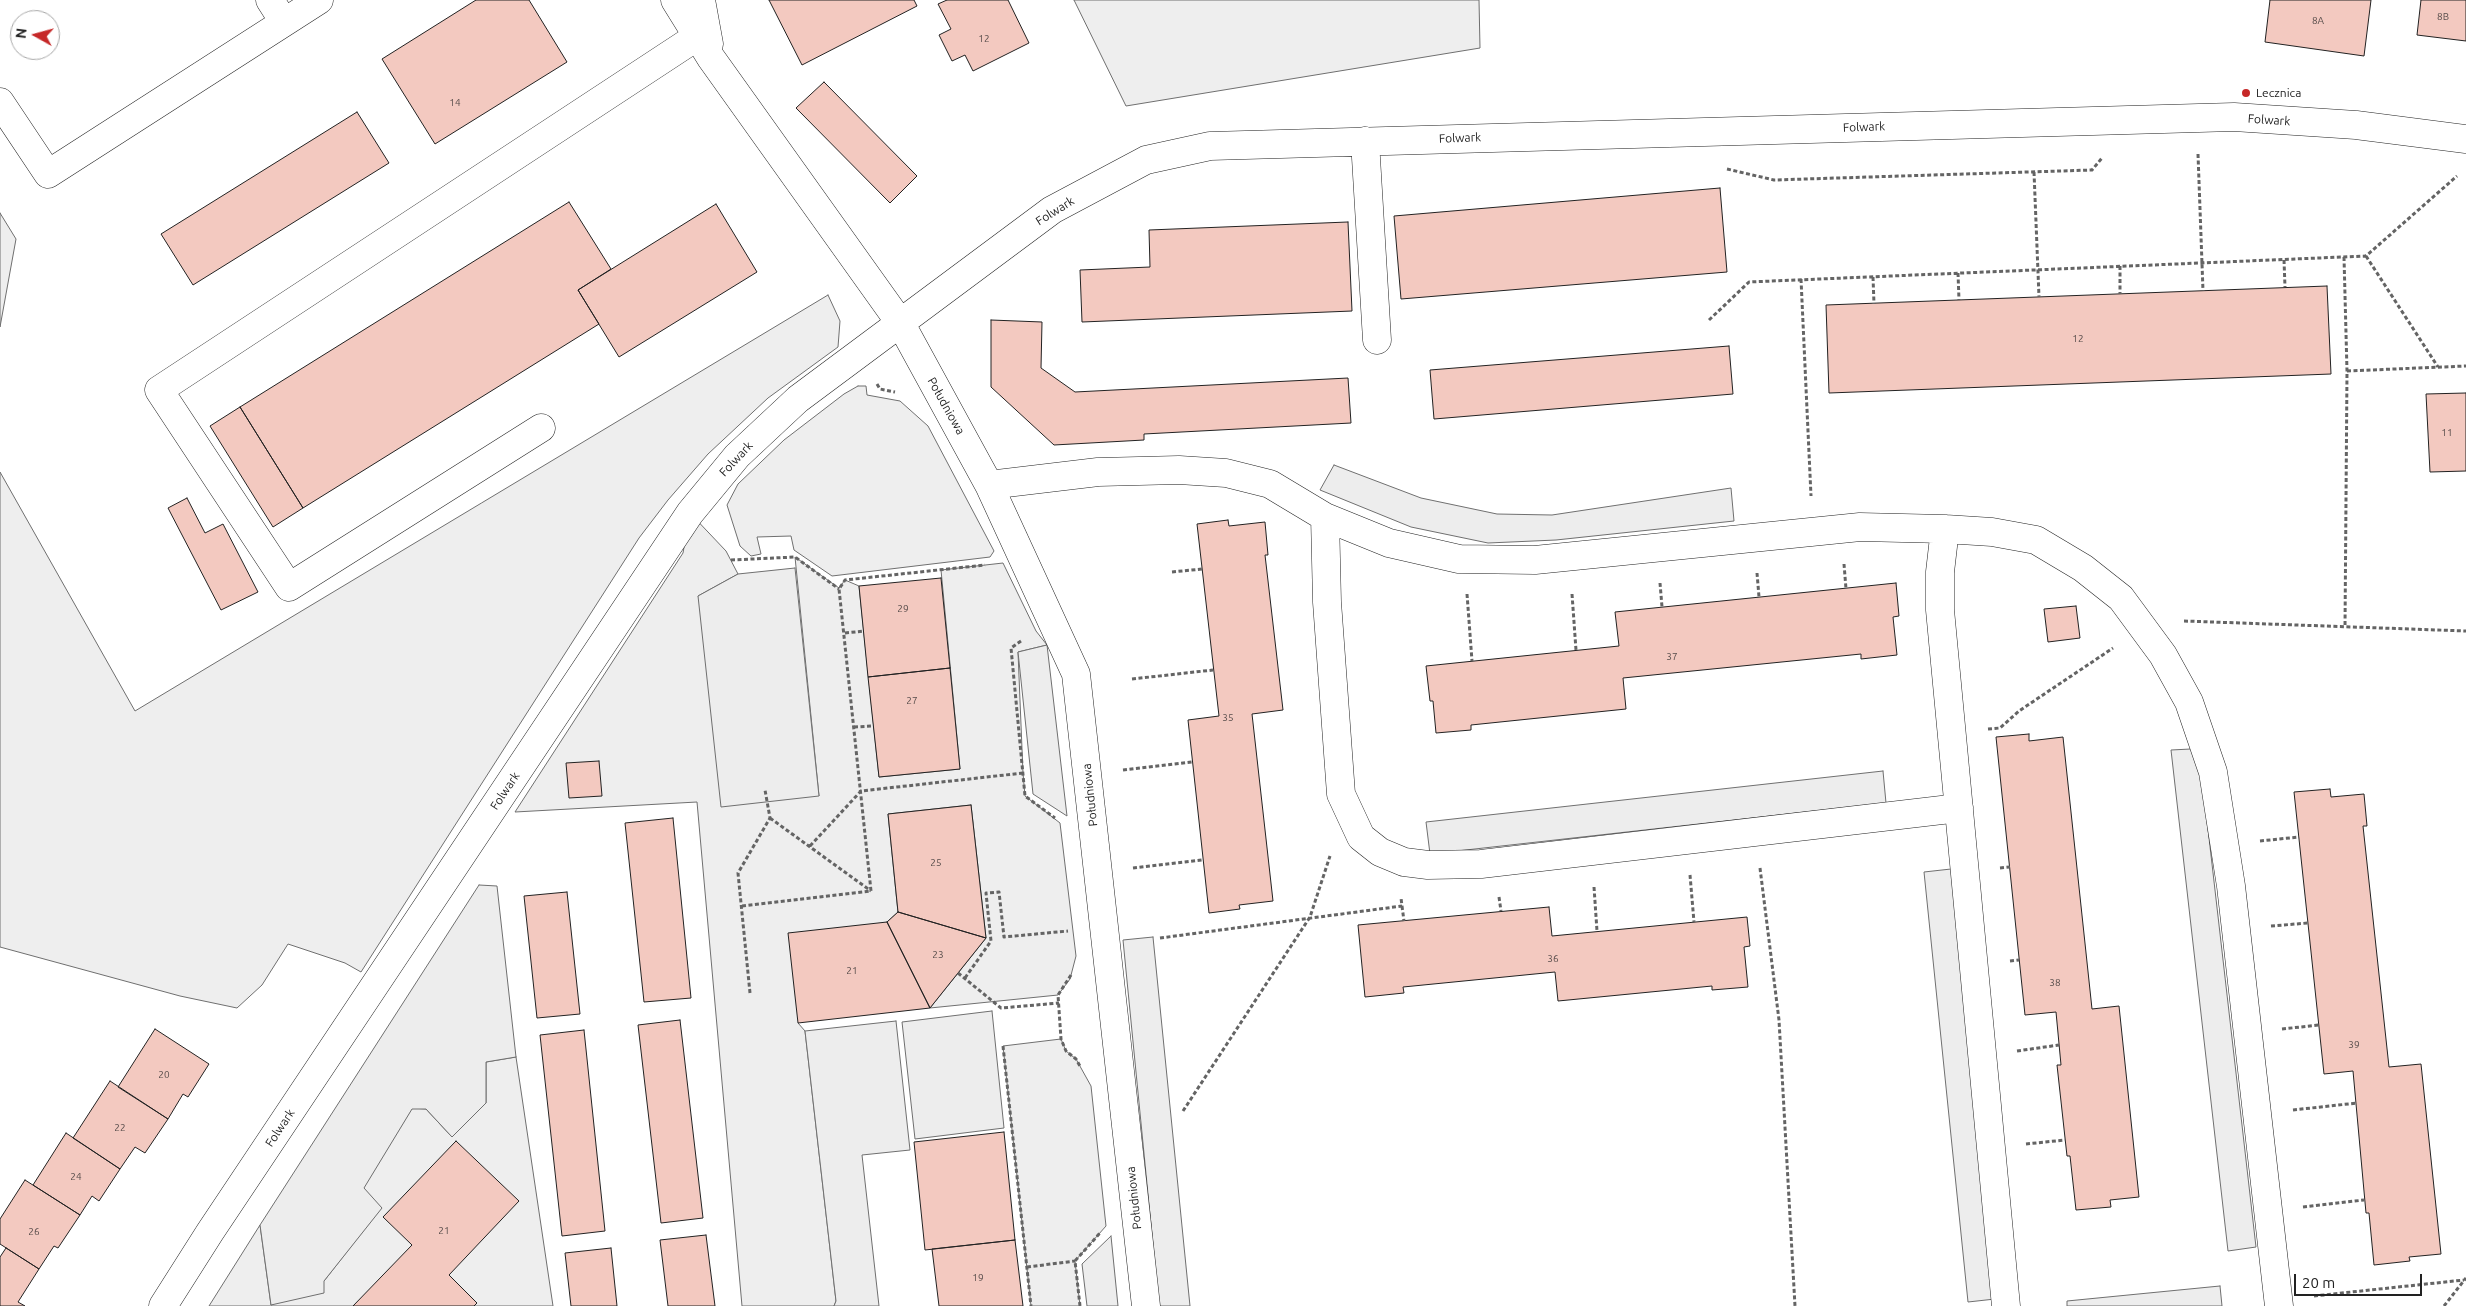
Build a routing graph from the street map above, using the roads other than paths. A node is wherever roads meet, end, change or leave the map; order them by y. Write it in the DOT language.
graph roads {
  1 [pos="270,0"];
  2 [pos="319,0"];
  3 [pos="675,0"];
  4 [pos="701,0"];
  5 [pos="284,22"];
  6 [pos="705,47"];
  7 [pos="0,102"];
  8 [pos="2466,139"];
  9 [pos="1366,141"];
  10 [pos="901,324"];
  11 [pos="1377,340"];
  12 [pos="541,428"];
  13 [pos="989,485"];
  14 [pos="1325,517"];
  15 [pos="1945,529"];
  16 [pos="1959,808"];
  17 [pos="2279,1303"];
  18 [pos="163,1306"];
  19 [pos="1146,1306"];
  20 [pos="2006,1306"];
  1 -- 5 [label="street"];
  2 -- 5 [label="street"];
  3 -- 6 [label="street, Południowa"];
  4 -- 6 [label="street"];
  5 -- 7 [label="street"];
  6 -- 10 [label="street, Południowa"];
  6 -- 12 [label="street"];
  8 -- 9 [label="street, Folwark"];
  9 -- 10 [label="street, Folwark"];
  9 -- 11 [label="street"];
  10 -- 13 [label="street, Południowa"];
  10 -- 18 [label="street, Folwark"];
  13 -- 14 [label="street"];
  13 -- 19 [label="street, Południowa"];
  14 -- 15 [label="street"];
  14 -- 16 [label="street"];
  15 -- 16 [label="street"];
  15 -- 17 [label="street"];
  16 -- 20 [label="street"];
}
